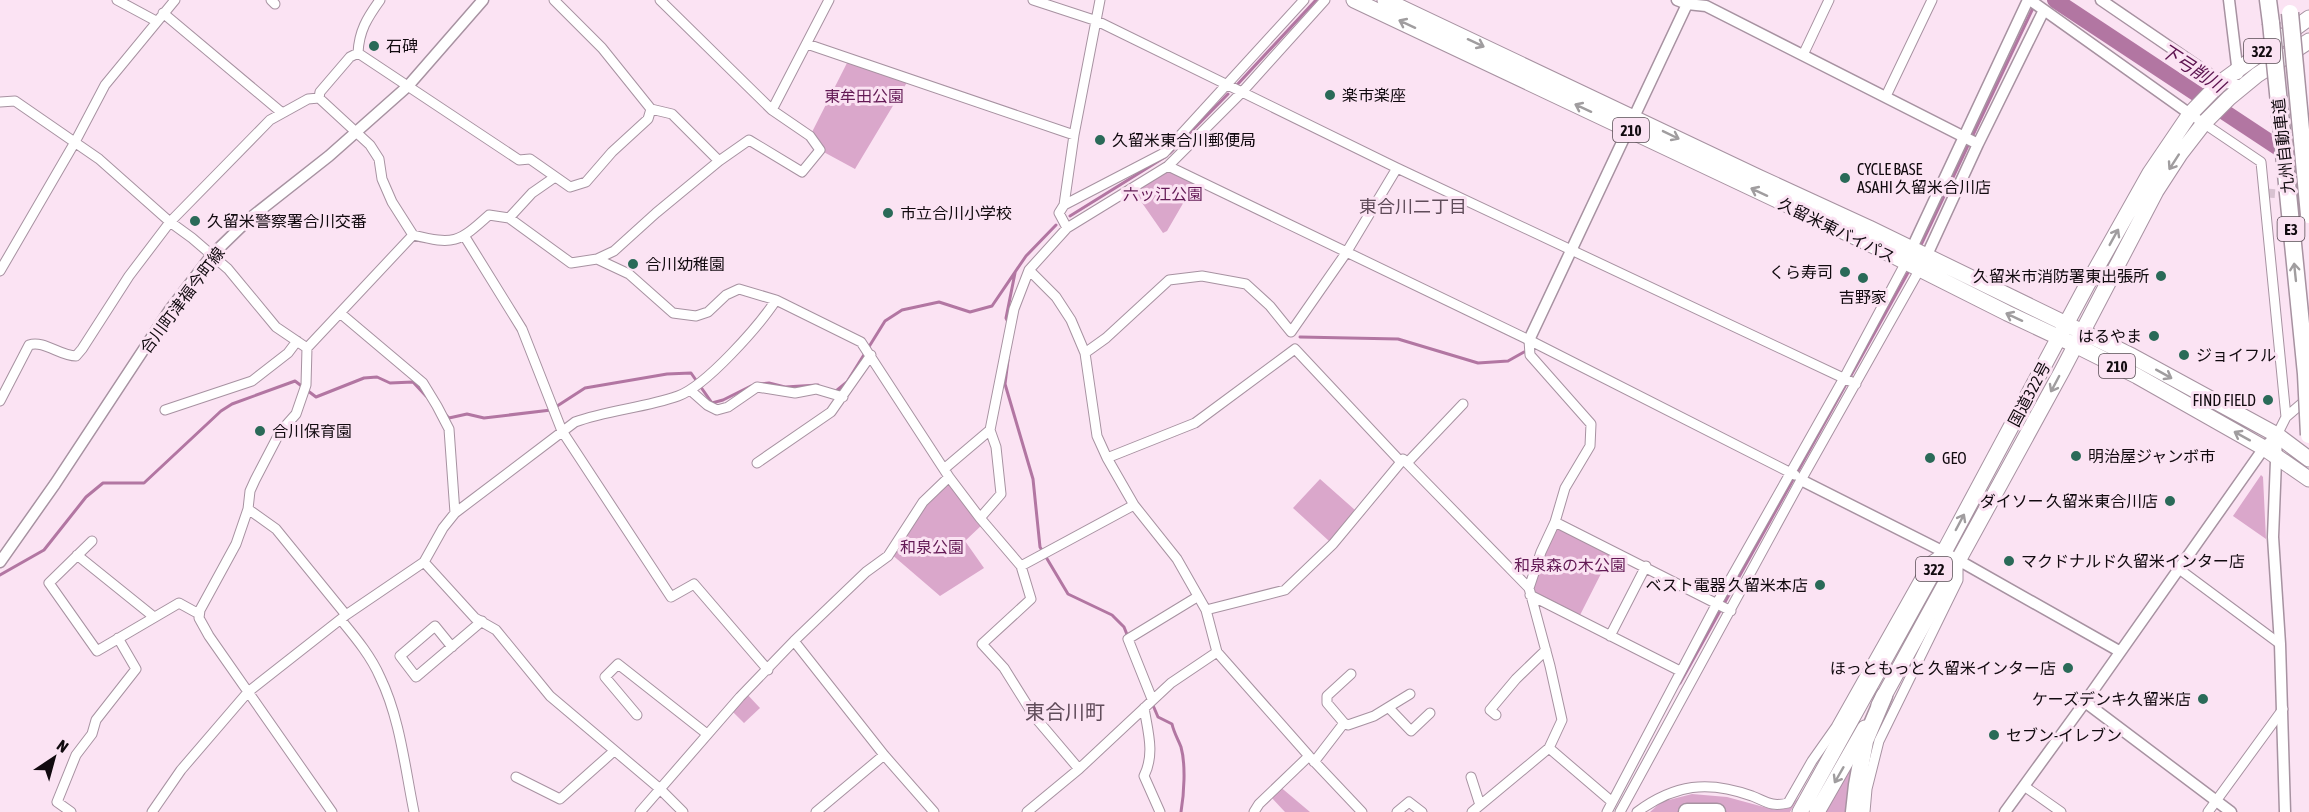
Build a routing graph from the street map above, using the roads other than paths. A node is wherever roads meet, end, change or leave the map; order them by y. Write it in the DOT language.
graph roads {
  1 [pos="117,0"];
  2 [pos="175,0"];
  3 [pos="380,0"];
  4 [pos="483,0"];
  5 [pos="554,0"];
  6 [pos="660,0"];
  7 [pos="829,0"];
  8 [pos="1034,0"];
  9 [pos="1100,0"];
  10 [pos="1304,0"];
  11 [pos="1325,0"];
  12 [pos="1354,0"];
  13 [pos="1385,0"];
  14 [pos="1829,0"];
  15 [pos="1932,0"];
  16 [pos="2029,0"];
  17 [pos="2101,0"];
  18 [pos="2229,0"];
  19 [pos="2268,0"];
  20 [pos="1684,1"];
  21 [pos="2290,6"];
  22 [pos="2044,9"];
  23 [pos="164,13"];
  24 [pos="2309,18"];
  25 [pos="156,21"];
  26 [pos="1097,21"];
  27 [pos="807,44"];
  28 [pos="2309,45"];
  29 [pos="358,53"];
  30 [pos="1803,56"];
  31 [pos="2236,70"];
  32 [pos="1228,85"];
  33 [pos="408,86"];
  34 [pos="2244,86"];
  35 [pos="2222,89"];
  36 [pos="1243,91"];
  37 [pos="1886,96"];
  38 [pos="319,98"];
  39 [pos="0,102"];
  40 [pos="651,109"];
  41 [pos="772,110"];
  42 [pos="2193,110"];
  43 [pos="281,112"];
  44 [pos="2207,119"];
  45 [pos="1631,123"];
  46 [pos="357,133"];
  47 [pos="1074,135"];
  48 [pos="1964,137"];
  49 [pos="75,142"];
  50 [pos="1978,144"];
  51 [pos="719,161"];
  52 [pos="1168,166"];
  53 [pos="1397,168"];
  54 [pos="555,177"];
  55 [pos="1064,205"];
  56 [pos="2309,215"];
  57 [pos="509,218"];
  58 [pos="170,222"];
  59 [pos="1067,228"];
  60 [pos="413,235"];
  61 [pos="465,237"];
  62 [pos="1570,248"];
  63 [pos="1346,253"];
  64 [pos="212,255"];
  65 [pos="597,259"];
  66 [pos="1915,260"];
  67 [pos="1029,270"];
  68 [pos="0,271"];
  69 [pos="776,300"];
  70 [pos="340,313"];
  71 [pos="1291,332"];
  72 [pos="2062,332"];
  73 [pos="2079,338"];
  74 [pos="1529,340"];
  75 [pos="297,341"];
  76 [pos="307,348"];
  77 [pos="1295,349"];
  78 [pos="868,350"];
  79 [pos="1085,353"];
  80 [pos="1844,378"];
  81 [pos="1856,384"];
  82 [pos="690,390"];
  83 [pos="2309,396"];
  84 [pos="843,397"];
  85 [pos="0,401"];
  86 [pos="1463,404"];
  87 [pos="165,410"];
  88 [pos="2286,417"];
  89 [pos="990,430"];
  90 [pos="562,431"];
  91 [pos="2277,435"];
  92 [pos="2309,435"];
  93 [pos="2269,452"];
  94 [pos="1107,458"];
  95 [pos="2309,459"];
  96 [pos="1404,462"];
  97 [pos="757,463"];
  98 [pos="1791,472"];
  99 [pos="947,473"];
  100 [pos="2309,479"];
  101 [pos="1802,480"];
  102 [pos="1134,505"];
  103 [pos="248,509"];
  104 [pos="455,513"];
  105 [pos="980,518"];
  106 [pos="1555,522"];
  107 [pos="92,541"];
  108 [pos="1944,552"];
  109 [pos="77,555"];
  110 [pos="1959,561"];
  111 [pos="0,562"];
  112 [pos="424,562"];
  113 [pos="1021,566"];
  114 [pos="1647,566"];
  115 [pos="2179,569"];
  116 [pos="1530,592"];
  117 [pos="1197,597"];
  118 [pos="1717,603"];
  119 [pos="1206,610"];
  120 [pos="1731,610"];
  121 [pos="199,614"];
  122 [pos="154,617"];
  123 [pos="344,617"];
  124 [pos="482,621"];
  125 [pos="1610,636"];
  126 [pos="118,638"];
  127 [pos="794,640"];
  128 [pos="2280,644"];
  129 [pos="452,647"];
  130 [pos="1546,651"];
  131 [pos="2119,651"];
  132 [pos="1217,652"];
  133 [pos="768,669"];
  134 [pos="1680,671"];
  135 [pos="1351,674"];
  136 [pos="248,692"];
  137 [pos="1410,694"];
  138 [pos="1884,696"];
  139 [pos="1152,699"];
  140 [pos="2085,702"];
  141 [pos="1144,708"];
  142 [pos="1389,708"];
  143 [pos="2283,709"];
  144 [pos="1430,713"];
  145 [pos="637,715"];
  146 [pos="1496,715"];
  147 [pos="1344,723"];
  148 [pos="707,735"];
  149 [pos="1549,748"];
  150 [pos="614,751"];
  151 [pos="884,755"];
  152 [pos="1311,759"];
  153 [pos="1079,769"];
  154 [pos="516,777"];
  155 [pos="1471,777"];
  156 [pos="2024,786"];
  157 [pos="659,788"];
  158 [pos="2216,801"];
  159 [pos="1480,805"];
  160 [pos="1610,808"];
  161 [pos="71,812"];
  162 [pos="152,812"];
  163 [pos="332,812"];
  164 [pos="414,812"];
  165 [pos="640,812"];
  166 [pos="683,812"];
  167 [pos="816,812"];
  168 [pos="934,812"];
  169 [pos="1028,812"];
  170 [pos="1160,812"];
  171 [pos="1254,812"];
  172 [pos="1362,812"];
  173 [pos="1396,812"];
  174 [pos="1422,812"];
  175 [pos="1472,812"];
  176 [pos="1620,812"];
  177 [pos="1637,812"];
  178 [pos="1687,812"];
  179 [pos="1717,812"];
  180 [pos="1800,812"];
  181 [pos="1817,812"];
  182 [pos="1854,812"];
  183 [pos="1865,812"];
  184 [pos="2005,812"];
  185 [pos="2061,812"];
  186 [pos="2208,812"];
  187 [pos="2231,812"];
  188 [pos="2285,812"];
  1 -- 25 [label="street"];
  2 -- 23 [label="street"];
  3 -- 29 [label="street"];
  4 -- 33 [label="street, 合川町津福今町線"];
  5 -- 40 [label="street"];
  6 -- 41 [label="street"];
  7 -- 27 [label="street"];
  8 -- 26 [label="street"];
  9 -- 26 [label="street"];
  10 -- 32 [label="street"];
  11 -- 36 [label="street"];
  45 -- 12 [label="highway, 久留米東バイパス / 210, one-way"];
  13 -- 45 [label="highway, 久留米東バイパス / 210, one-way"];
  14 -- 30 [label="street"];
  15 -- 37 [label="street"];
  16 -- 22 [label="street"];
  16 -- 48 [label="street"];
  17 -- 35 [label="street"];
  18 -- 31 [label="street"];
  92 -- 19 [label="highway, 九州自動車道 / E3, one-way, bridge"];
  20 -- 30 [label="street"];
  20 -- 45 [label="street"];
  21 -- 56 [label="highway, 九州自動車道 / E3, bridge"];
  22 -- 42 [label="street"];
  22 -- 50 [label="street"];
  23 -- 25 [label="street"];
  23 -- 43 [label="street"];
  24 -- 31 [label="highway, 国道322号 / 322"];
  25 -- 49 [label="street"];
  26 -- 32 [label="street"];
  26 -- 47 [label="street"];
  27 -- 41 [label="street"];
  27 -- 47 [label="street"];
  28 -- 34 [label="highway, 国道322号 / 322"];
  29 -- 33 [label="street"];
  29 -- 38 [label="street"];
  30 -- 37 [label="street"];
  31 -- 34 [label="street"];
  31 -- 35 [label="highway, 国道322号 / 322"];
  32 -- 36 [label="street"];
  32 -- 55 [label="street"];
  33 -- 46 [label="street, 合川町津福今町線"];
  33 -- 54 [label="street"];
  34 -- 35 [label="highway, 国道322号 / 322"];
  35 -- 42 [label="highway, 国道322号 / 322"];
  35 -- 44 [label="highway, 国道322号 / 322"];
  36 -- 52 [label="street"];
  36 -- 53 [label="street"];
  37 -- 48 [label="street"];
  38 -- 43 [label="street"];
  38 -- 46 [label="street"];
  39 -- 49 [label="street"];
  40 -- 51 [label="street"];
  40 -- 54 [label="street"];
  41 -- 51 [label="street"];
  42 -- 44 [label="street"];
  72 -- 42 [label="highway, 国道322号 / 322, one-way"];
  43 -- 58 [label="street"];
  44 -- 73 [label="highway, 国道322号 / 322, one-way"];
  44 -- 88 [label="street"];
  45 -- 62 [label="street"];
  45 -- 66 [label="highway, 久留米東バイパス / 210"];
  46 -- 60 [label="street"];
  46 -- 64 [label="street, 合川町津福今町線"];
  47 -- 55 [label="street"];
  48 -- 50 [label="street"];
  48 -- 66 [label="street"];
  49 -- 58 [label="street"];
  49 -- 68 [label="street"];
  50 -- 66 [label="street"];
  51 -- 65 [label="street"];
  52 -- 59 [label="street"];
  52 -- 63 [label="street"];
  53 -- 62 [label="street"];
  53 -- 63 [label="street"];
  54 -- 57 [label="street"];
  55 -- 59 [label="street"];
  57 -- 61 [label="street"];
  57 -- 65 [label="street"];
  58 -- 64 [label="street"];
  58 -- 85 [label="street"];
  59 -- 67 [label="street"];
  60 -- 61 [label="street"];
  60 -- 70 [label="street"];
  61 -- 90 [label="street"];
  62 -- 74 [label="street"];
  62 -- 80 [label="street"];
  63 -- 71 [label="street"];
  63 -- 74 [label="street"];
  64 -- 75 [label="street"];
  64 -- 111 [label="street, 合川町津福今町線"];
  65 -- 69 [label="street"];
  66 -- 72 [label="highway, 久留米東バイパス / 210"];
  66 -- 80 [label="street"];
  66 -- 81 [label="street"];
  67 -- 79 [label="street"];
  67 -- 89 [label="street"];
  69 -- 78 [label="street"];
  69 -- 82 [label="street"];
  70 -- 76 [label="street"];
  70 -- 104 [label="street"];
  71 -- 77 [label="street"];
  71 -- 79 [label="street"];
  72 -- 73 [label="highway, 久留米東バイパス / 210"];
  108 -- 72 [label="highway, 国道322号 / 322, one-way"];
  73 -- 91 [label="highway, 久留米東バイパス / 210, one-way"];
  93 -- 73 [label="highway, 久留米東バイパス / 210, one-way"];
  73 -- 110 [label="highway, 国道322号 / 322, one-way"];
  74 -- 98 [label="street"];
  74 -- 106 [label="street"];
  75 -- 76 [label="street"];
  75 -- 87 [label="street"];
  76 -- 103 [label="street"];
  77 -- 94 [label="street"];
  77 -- 96 [label="street"];
  78 -- 84 [label="street"];
  78 -- 99 [label="street"];
  79 -- 94 [label="street"];
  80 -- 81 [label="street"];
  80 -- 98 [label="street"];
  81 -- 101 [label="street"];
  82 -- 84 [label="street"];
  82 -- 90 [label="street"];
  83 -- 88 [label="street"];
  84 -- 97 [label="street"];
  86 -- 96 [label="street"];
  88 -- 91 [label="street"];
  89 -- 99 [label="street"];
  89 -- 105 [label="street"];
  90 -- 104 [label="street"];
  90 -- 133 [label="street"];
  91 -- 93 [label="street"];
  91 -- 95 [label="highway, 久留米東バイパス / 210"];
  93 -- 100 [label="highway, 久留米東バイパス / 210"];
  93 -- 115 [label="street"];
  93 -- 128 [label="street"];
  94 -- 102 [label="street"];
  96 -- 116 [label="street"];
  96 -- 119 [label="street"];
  98 -- 101 [label="street"];
  98 -- 118 [label="street"];
  99 -- 105 [label="street"];
  99 -- 127 [label="street"];
  101 -- 108 [label="street"];
  101 -- 120 [label="street"];
  102 -- 113 [label="street"];
  102 -- 117 [label="street"];
  103 -- 121 [label="street"];
  103 -- 123 [label="street"];
  104 -- 112 [label="street"];
  105 -- 113 [label="street"];
  106 -- 114 [label="street"];
  106 -- 116 [label="street"];
  107 -- 109 [label="street"];
  108 -- 110 [label="street"];
  108 -- 177 [label="street"];
  108 -- 180 [label="highway, 国道322号 / 322"];
  109 -- 122 [label="street"];
  109 -- 126 [label="street"];
  110 -- 131 [label="street"];
  110 -- 138 [label="highway, 国道322号 / 322"];
  110 -- 183 [label="street"];
  112 -- 123 [label="street"];
  112 -- 124 [label="street"];
  113 -- 153 [label="street"];
  114 -- 118 [label="street"];
  114 -- 125 [label="street"];
  115 -- 128 [label="street"];
  115 -- 131 [label="street"];
  116 -- 125 [label="street"];
  116 -- 130 [label="street"];
  117 -- 119 [label="street"];
  117 -- 139 [label="street"];
  118 -- 120 [label="street"];
  118 -- 134 [label="street"];
  119 -- 132 [label="street"];
  120 -- 176 [label="street"];
  121 -- 122 [label="street"];
  121 -- 136 [label="street"];
  122 -- 126 [label="street"];
  123 -- 136 [label="street"];
  123 -- 164 [label="street"];
  124 -- 129 [label="street"];
  124 -- 150 [label="street"];
  125 -- 134 [label="street"];
  126 -- 161 [label="street"];
  127 -- 133 [label="street"];
  127 -- 151 [label="street"];
  128 -- 143 [label="street"];
  129 -- 129 [label="street"];
  130 -- 146 [label="street"];
  130 -- 149 [label="street"];
  131 -- 140 [label="street"];
  132 -- 139 [label="street"];
  132 -- 152 [label="street"];
  133 -- 148 [label="street"];
  134 -- 160 [label="street"];
  135 -- 147 [label="street"];
  136 -- 162 [label="street"];
  136 -- 163 [label="street"];
  137 -- 142 [label="street"];
  138 -- 181 [label="highway, 国道322号 / 322, one-way"];
  138 -- 182 [label="highway"];
  139 -- 141 [label="street"];
  140 -- 156 [label="street"];
  140 -- 158 [label="street"];
  141 -- 153 [label="street"];
  141 -- 170 [label="street"];
  142 -- 144 [label="street"];
  142 -- 147 [label="street"];
  143 -- 158 [label="street"];
  143 -- 188 [label="street"];
  145 -- 148 [label="street"];
  147 -- 152 [label="street"];
  148 -- 157 [label="street"];
  149 -- 159 [label="street"];
  149 -- 160 [label="street"];
  150 -- 154 [label="street"];
  150 -- 157 [label="street"];
  151 -- 167 [label="street"];
  151 -- 168 [label="street"];
  152 -- 171 [label="street"];
  152 -- 172 [label="street"];
  153 -- 169 [label="street"];
  155 -- 159 [label="street"];
  156 -- 184 [label="street"];
  156 -- 185 [label="street"];
  157 -- 165 [label="street"];
  157 -- 166 [label="street"];
  158 -- 186 [label="street"];
  158 -- 187 [label="street"];
  159 -- 175 [label="street"];
  173 -- 174 [label="street"];
  178 -- 179 [label="highway"];
}
